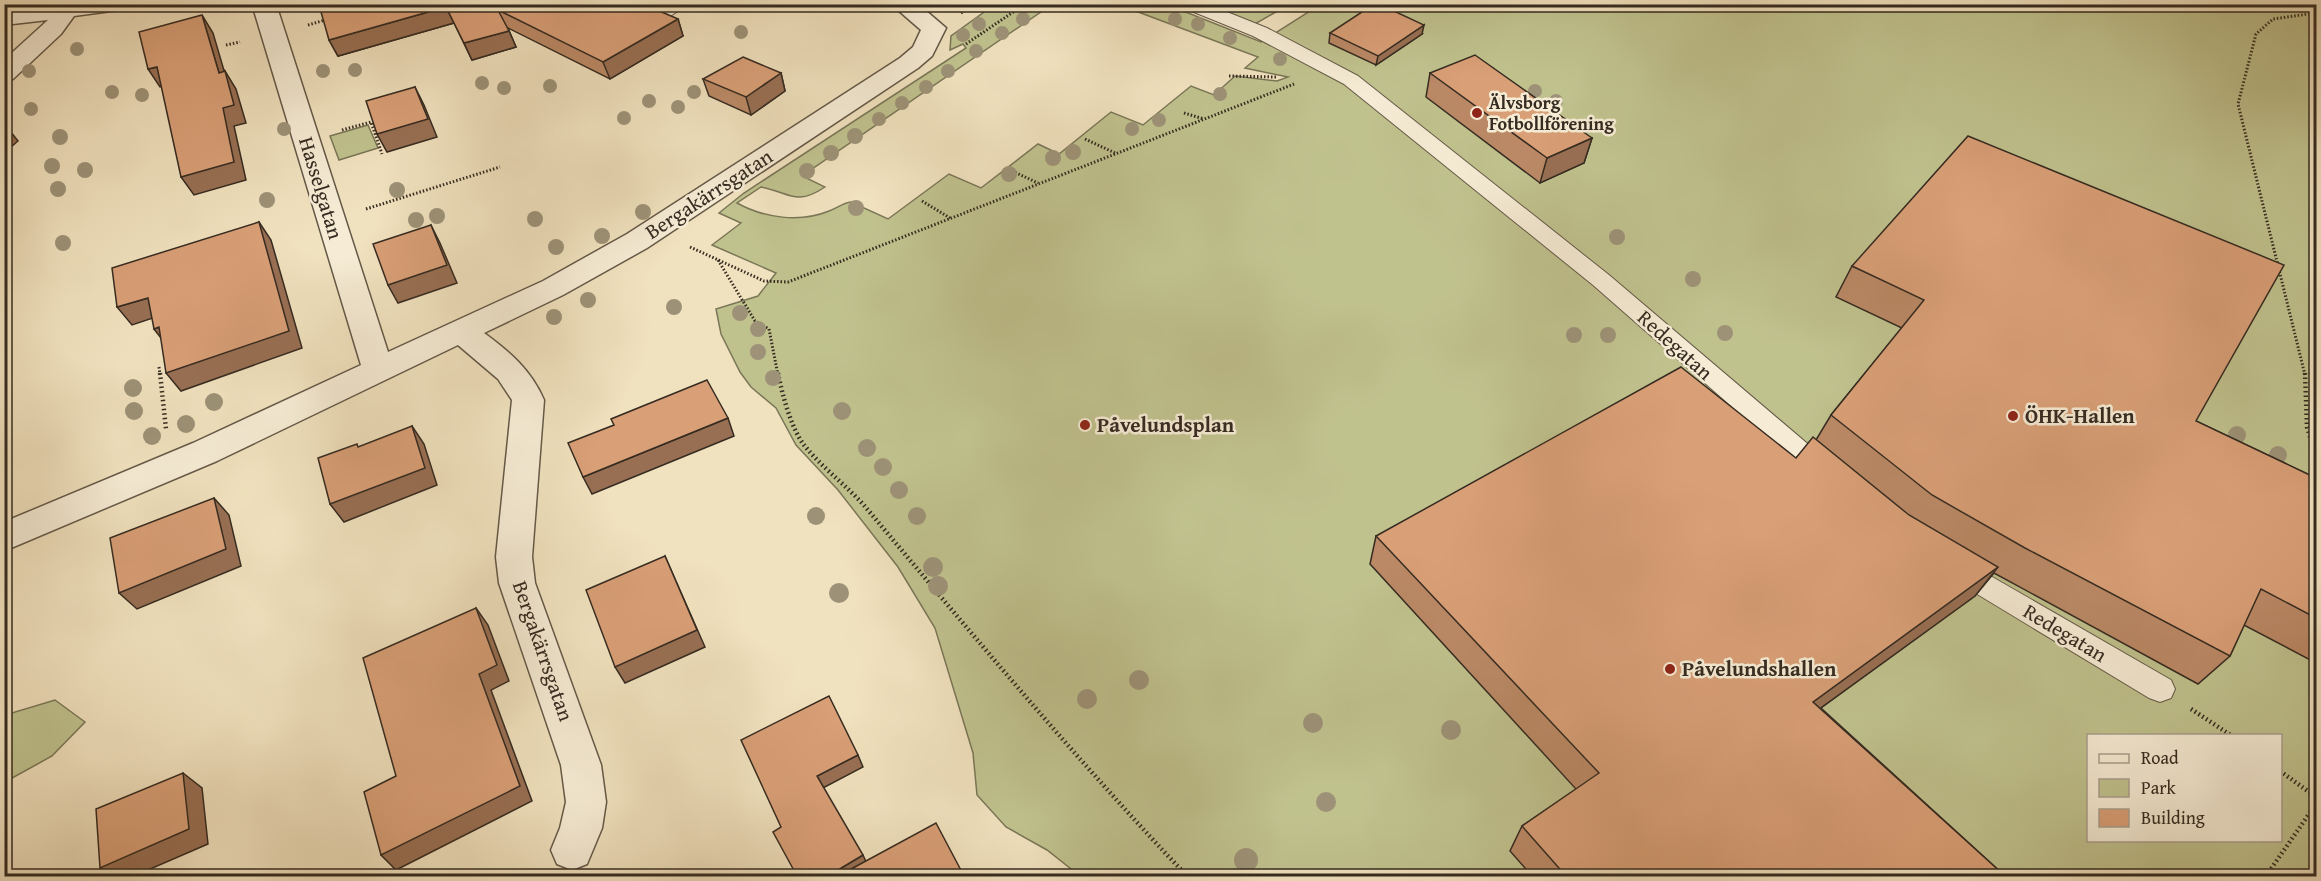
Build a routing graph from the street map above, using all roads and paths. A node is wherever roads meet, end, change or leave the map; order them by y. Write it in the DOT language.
graph roads {
  1 [pos="118,4"];
  2 [pos="264,4"];
  3 [pos="680,4"];
  4 [pos="902,4"];
  5 [pos="1025,4"];
  6 [pos="1190,4"];
  7 [pos="69,7"];
  8 [pos="2316,13"];
  9 [pos="658,16"];
  10 [pos="4,18"];
  11 [pos="963,46"];
  12 [pos="1334,69"];
  13 [pos="4,74"];
  14 [pos="1229,76"];
  15 [pos="1304,81"];
  16 [pos="1184,113"];
  17 [pos="1204,119"];
  18 [pos="1085,139"];
  19 [pos="307,141"];
  20 [pos="382,154"];
  21 [pos="1116,154"];
  22 [pos="500,167"];
  23 [pos="1012,171"];
  24 [pos="1039,184"];
  25 [pos="922,201"];
  26 [pos="950,219"];
  27 [pos="331,220"];
  28 [pos="654,230"];
  29 [pos="718,260"];
  30 [pos="463,333"];
  31 [pos="159,368"];
  32 [pos="379,372"];
  33 [pos="2316,456"];
  34 [pos="170,468"];
  35 [pos="1847,490"];
  36 [pos="4,537"];
  37 [pos="1930,552"];
  38 [pos="2160,689"];
  39 [pos="2230,734"];
  40 [pos="2282,772"];
  41 [pos="2316,797"];
  42 [pos="2316,804"];
  43 [pos="572,850"];
  44 [pos="1187,876"];
  45 [pos="2266,876"];
  1 -- 7 [label="street"];
  2 -- 19 [label="street, Hasselgatan"];
  3 -- 9 [label="lane"];
  4 -- 28 [label="street, Bergakärrsgatan"];
  5 -- 11 [label="path"];
  6 -- 12 [label="lane, Redegatan"];
  7 -- 10 [label="street"];
  7 -- 13 [label="street"];
  8 -- 33 [label="path"];
  12 -- 15 [label="path"];
  12 -- 35 [label="lane, Redegatan"];
  14 -- 15 [label="path"];
  15 -- 17 [label="path"];
  16 -- 17 [label="path"];
  17 -- 21 [label="path"];
  18 -- 21 [label="path"];
  19 -- 20 [label="path"];
  19 -- 27 [label="street, Hasselgatan"];
  21 -- 24 [label="path"];
  22 -- 27 [label="path"];
  23 -- 24 [label="path"];
  24 -- 26 [label="path"];
  25 -- 26 [label="path"];
  26 -- 29 [label="path"];
  27 -- 32 [label="street, Hasselgatan"];
  28 -- 29 [label="path"];
  28 -- 30 [label="street, Bergakärrsgatan"];
  29 -- 44 [label="path"];
  30 -- 32 [label="street, Bergakärrsgatan"];
  30 -- 43 [label="street, Bergakärrsgatan"];
  31 -- 34 [label="path"];
  32 -- 34 [label="street, Bergakärrsgatan"];
  34 -- 36 [label="street, Bergakärrsgatan"];
  37 -- 38 [label="lane, Redegatan"];
  38 -- 39 [label="path"];
  40 -- 41 [label="path"];
  42 -- 45 [label="path"];
}
